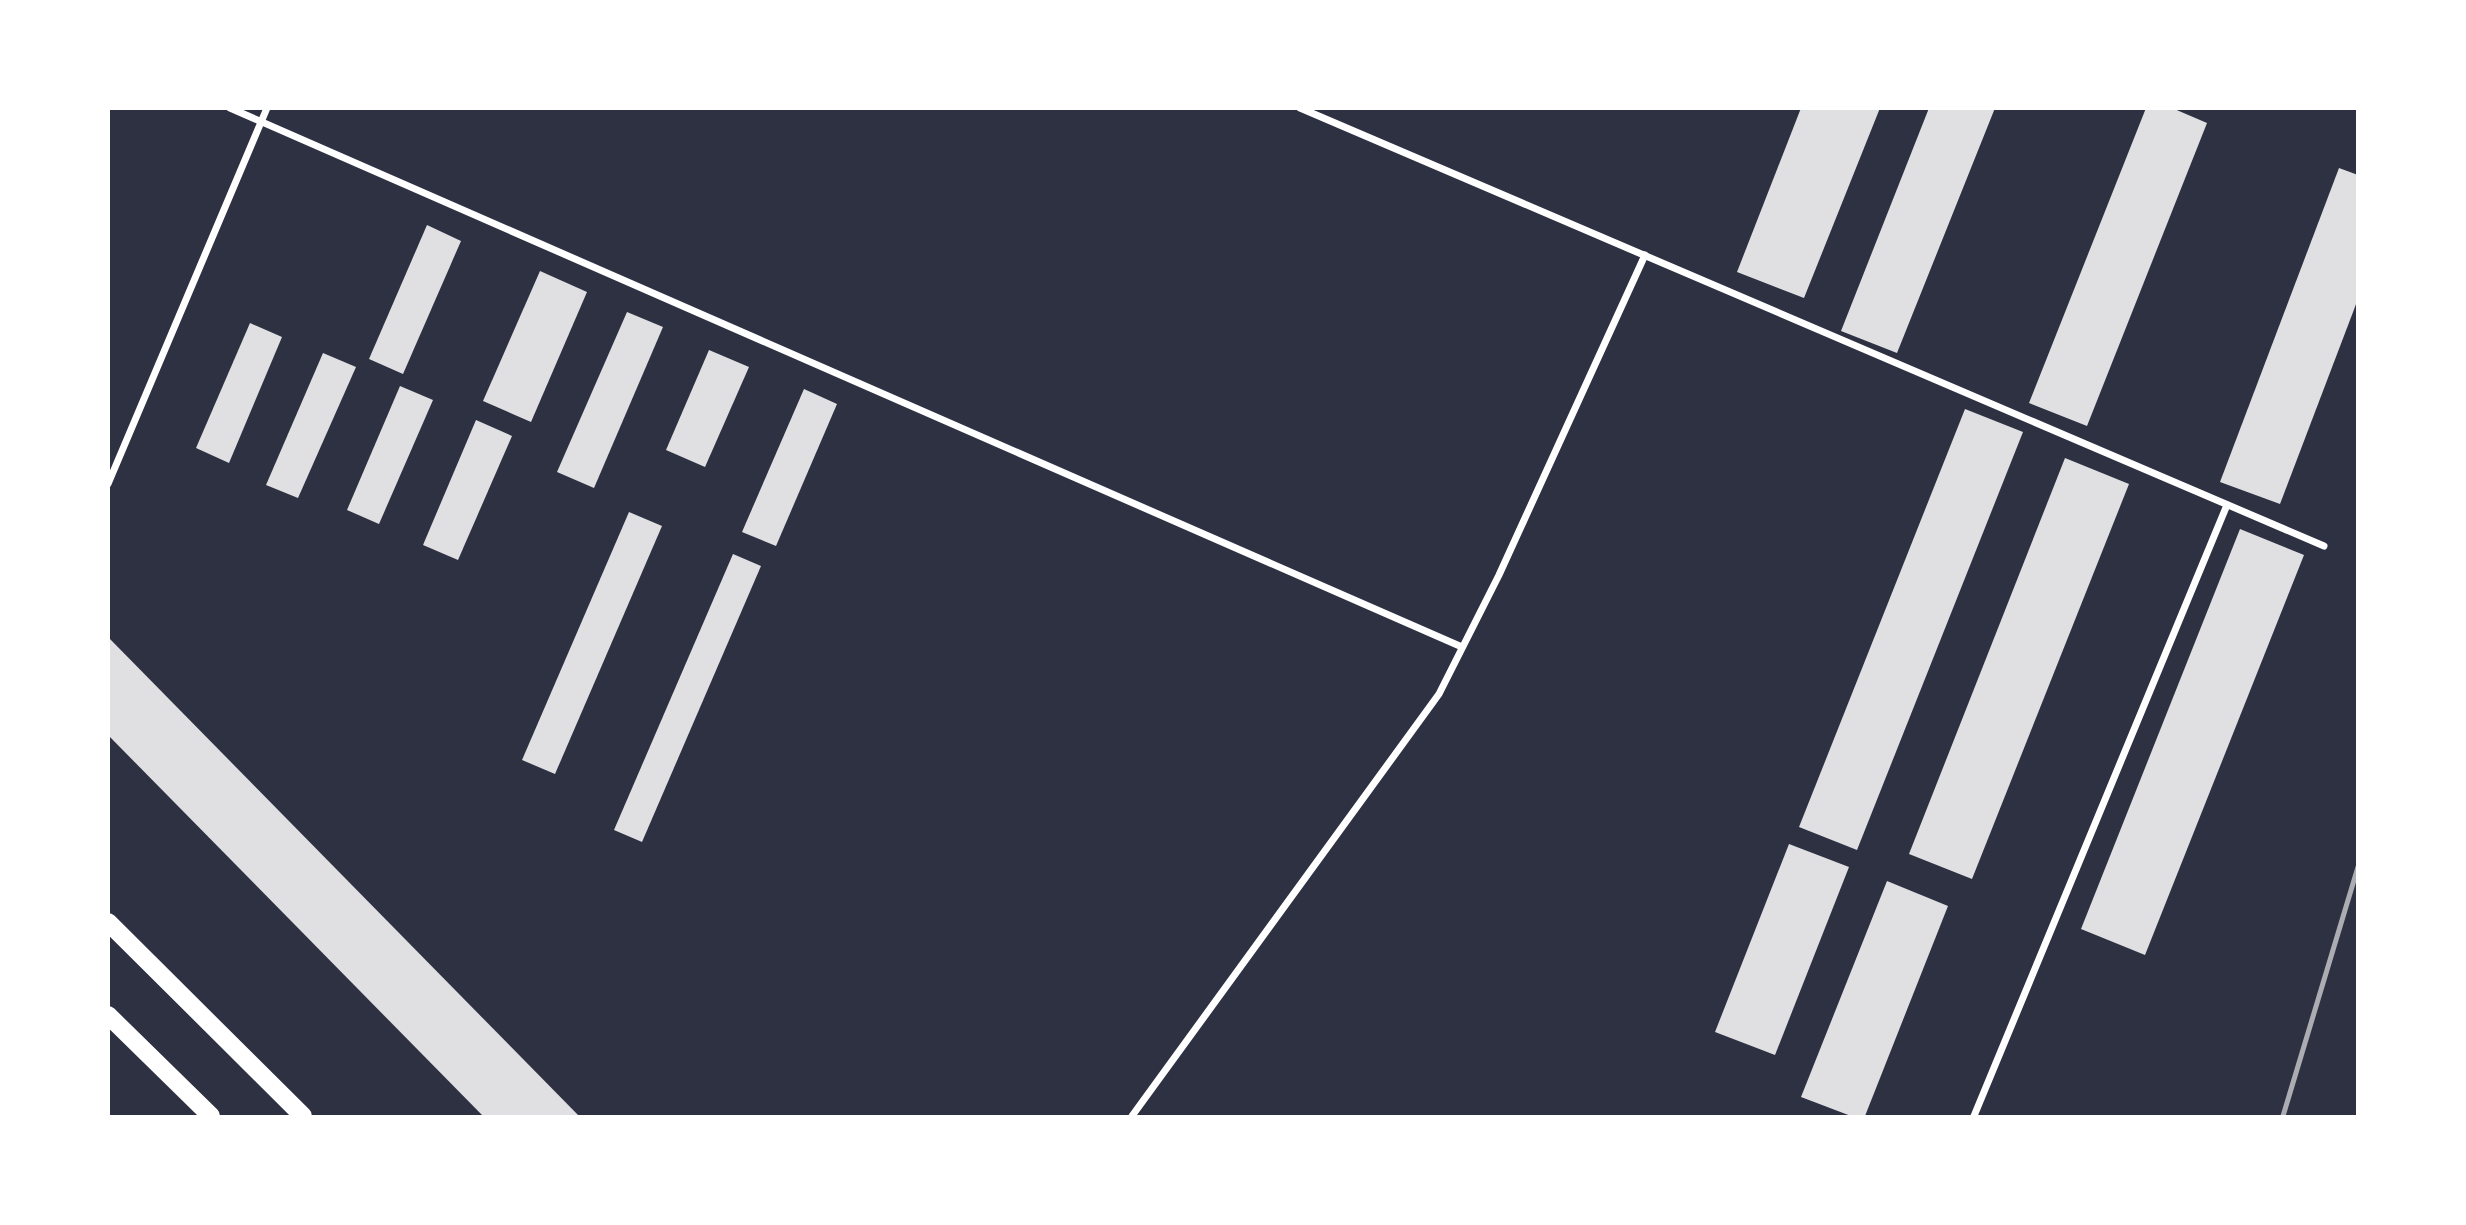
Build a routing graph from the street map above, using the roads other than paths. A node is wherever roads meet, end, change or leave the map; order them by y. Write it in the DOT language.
graph roads {
  1 [pos="230,108"];
  2 [pos="267,108"];
  3 [pos="1300,108"];
  4 [pos="261,122"];
  5 [pos="1645,255"];
  6 [pos="108,484"];
  7 [pos="2227,505"];
  8 [pos="2324,546"];
  9 [pos="1462,647"];
  10 [pos="108,922"];
  11 [pos="108,1015"];
  12 [pos="211,1116"];
  13 [pos="303,1116"];
  14 [pos="1132,1116"];
  15 [pos="1974,1116"];
  1 -- 4 [label="street"];
  2 -- 4 [label="street"];
  3 -- 5 [label="street"];
  4 -- 6 [label="street"];
  4 -- 9 [label="street"];
  5 -- 7 [label="street"];
  5 -- 9 [label="street"];
  7 -- 8 [label="street"];
  7 -- 15 [label="street"];
  9 -- 14 [label="street"];
  10 -- 13 [label="main road"];
  11 -- 12 [label="main road"];
}
